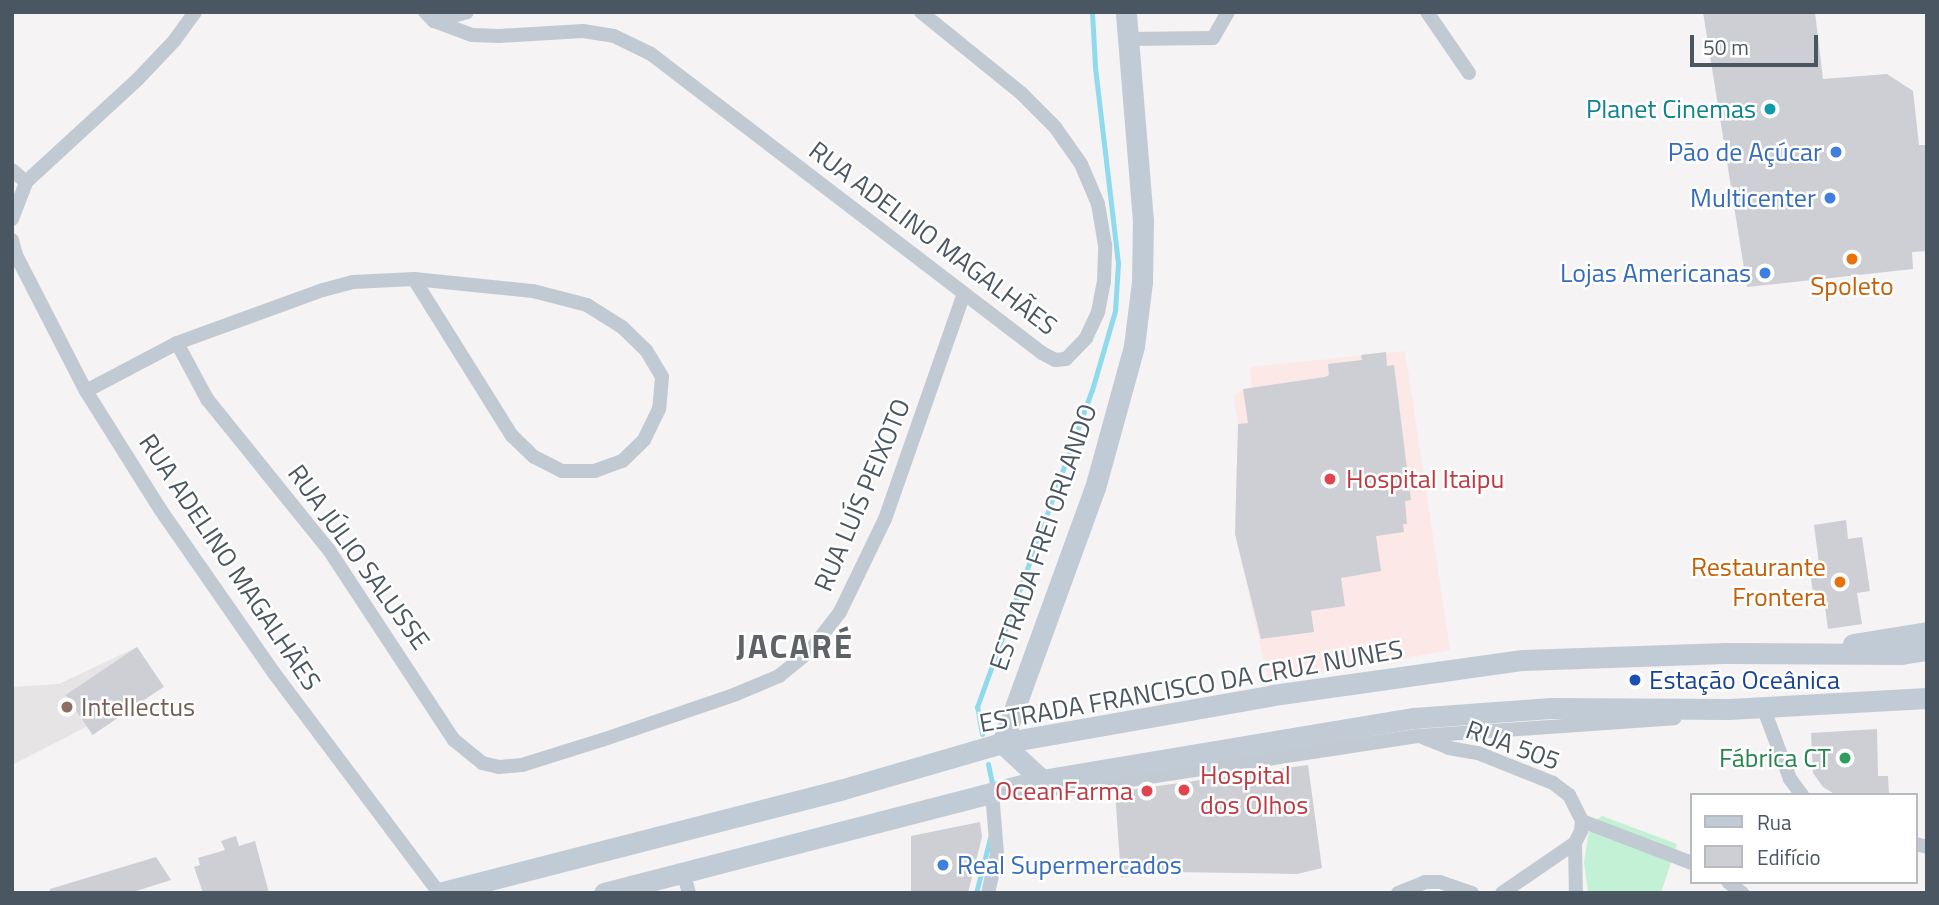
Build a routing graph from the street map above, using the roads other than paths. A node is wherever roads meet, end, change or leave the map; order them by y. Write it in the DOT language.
graph roads {
  1 [pos="195,12"];
  2 [pos="467,12"];
  3 [pos="921,12"];
  4 [pos="1126,12"];
  5 [pos="1228,12"];
  6 [pos="1427,12"];
  7 [pos="430,17"];
  8 [pos="1127,39"];
  9 [pos="1469,73"];
  10 [pos="12,170"];
  11 [pos="26,182"];
  12 [pos="12,219"];
  13 [pos="12,240"];
  14 [pos="414,279"];
  15 [pos="964,293"];
  16 [pos="177,343"];
  17 [pos="86,391"];
  18 [pos="1927,632"];
  19 [pos="1927,650"];
  20 [pos="1824,652"];
  21 [pos="1927,698"];
  22 [pos="1763,708"];
  23 [pos="1705,709"];
  24 [pos="1419,736"];
  25 [pos="1002,743"];
  26 [pos="522,765"];
  27 [pos="1042,780"];
  28 [pos="992,792"];
  29 [pos="1800,793"];
  30 [pos="1582,821"];
  31 [pos="1575,844"];
  32 [pos="1690,862"];
  33 [pos="683,872"];
  34 [pos="439,893"];
  35 [pos="604,893"];
  36 [pos="689,893"];
  37 [pos="988,893"];
  38 [pos="1398,893"];
  39 [pos="1472,893"];
  40 [pos="1502,893"];
  41 [pos="1576,893"];
  1 -- 11 [label="street"];
  2 -- 7 [label="street"];
  3 -- 15 [label="street, RUA ADELINO MAGALHÃES"];
  4 -- 8 [label="main road, ESTRADA FREI ORLANDO"];
  5 -- 8 [label="street"];
  6 -- 9 [label="street"];
  7 -- 15 [label="street, RUA ADELINO MAGALHÃES"];
  8 -- 25 [label="main road, ESTRADA FREI ORLANDO"];
  10 -- 11 [label="street"];
  11 -- 12 [label="street"];
  13 -- 17 [label="street, RUA ADELINO MAGALHÃES"];
  14 -- 14 [label="street"];
  14 -- 16 [label="street"];
  15 -- 26 [label="street, RUA LUÍS PEIXOTO"];
  16 -- 17 [label="street"];
  16 -- 26 [label="street, RUA JÚLIO SALUSSE"];
  17 -- 34 [label="street, RUA ADELINO MAGALHÃES"];
  18 -- 20 [label="main road"];
  19 -- 20 [label="main road, ESTRADA FRANCISCO DA CRUZ NUNES"];
  20 -- 25 [label="main road, ESTRADA FRANCISCO DA CRUZ NUNES"];
  21 -- 22 [label="main road"];
  22 -- 23 [label="main road"];
  22 -- 29 [label="street"];
  23 -- 24 [label="street"];
  23 -- 27 [label="main road"];
  24 -- 27 [label="street"];
  24 -- 30 [label="street, RUA 505"];
  25 -- 27 [label="main road"];
  25 -- 34 [label="main road, ESTRADA FRANCISCO DA CRUZ NUNES"];
  27 -- 28 [label="main road"];
  28 -- 33 [label="main road"];
  28 -- 37 [label="street"];
  30 -- 31 [label="street"];
  30 -- 32 [label="street"];
  31 -- 40 [label="street"];
  31 -- 41 [label="street"];
  33 -- 35 [label="main road"];
  33 -- 36 [label="street"];
  38 -- 39 [label="street"];
}
